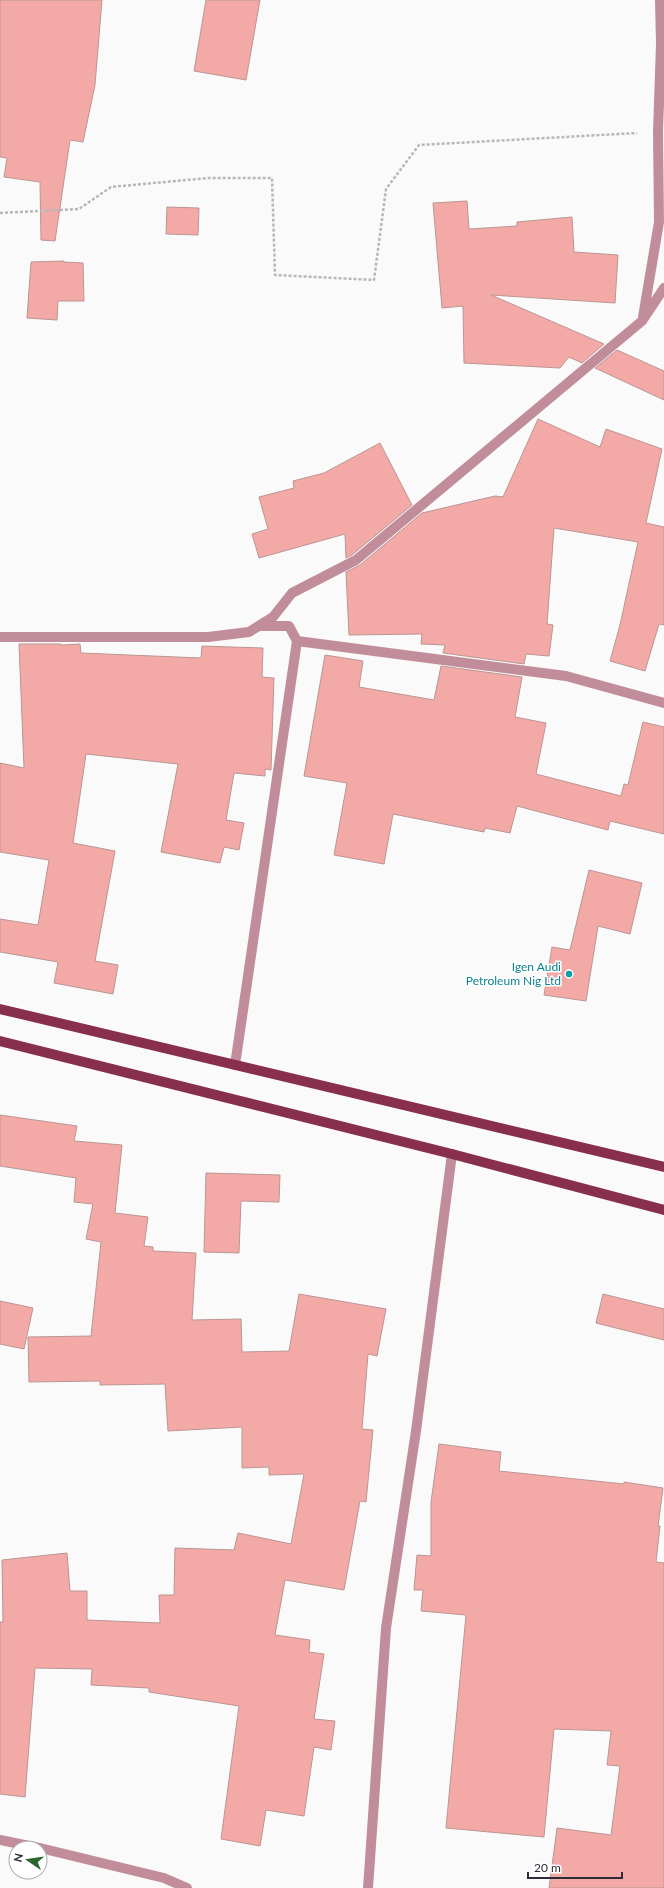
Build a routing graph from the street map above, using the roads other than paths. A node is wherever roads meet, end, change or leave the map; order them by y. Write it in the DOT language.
graph roads {
  1 [pos="660,0"];
  2 [pos="664,288"];
  3 [pos="642,321"];
  4 [pos="261,626"];
  5 [pos="0,637"];
  6 [pos="297,641"];
  7 [pos="664,703"];
  8 [pos="0,1009"];
  9 [pos="0,1041"];
  10 [pos="235,1064"];
  11 [pos="452,1154"];
  12 [pos="664,1167"];
  13 [pos="664,1210"];
  14 [pos="48,1850"];
  15 [pos="187,1888"];
  16 [pos="368,1888"];
  1 -- 3 [label="street"];
  2 -- 3 [label="street"];
  3 -- 4 [label="street"];
  4 -- 5 [label="street"];
  4 -- 6 [label="street"];
  6 -- 7 [label="street"];
  6 -- 10 [label="street"];
  8 -- 10 [label="main road"];
  9 -- 11 [label="main road"];
  10 -- 12 [label="main road"];
  11 -- 13 [label="main road"];
  11 -- 16 [label="street"];
  14 -- 15 [label="street"];
}
